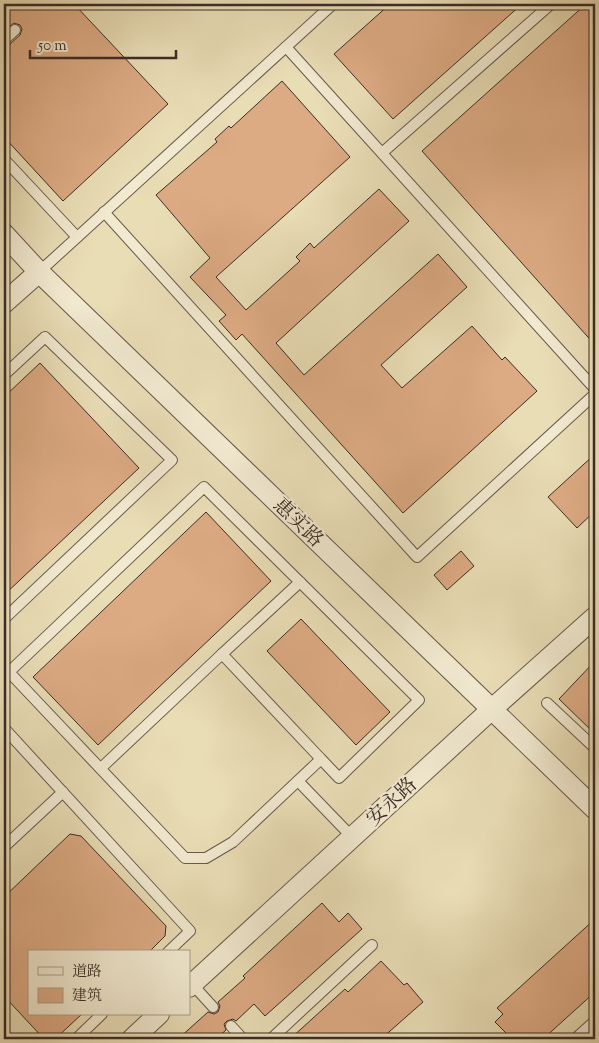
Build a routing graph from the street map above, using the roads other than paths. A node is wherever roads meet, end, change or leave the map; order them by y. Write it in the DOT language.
graph roads {
  1 [pos="333,4"];
  2 [pos="551,4"];
  3 [pos="15,30"];
  4 [pos="4,40"];
  5 [pos="286,47"];
  6 [pos="382,153"];
  7 [pos="4,160"];
  8 [pos="104,212"];
  9 [pos="4,234"];
  10 [pos="77,236"];
  11 [pos="39,272"];
  12 [pos="4,303"];
  13 [pos="4,375"];
  14 [pos="595,389"];
  15 [pos="595,394"];
  16 [pos="300,582"];
  17 [pos="595,617"];
  18 [pos="4,619"];
  19 [pos="222,654"];
  20 [pos="547,702"];
  21 [pos="492,709"];
  22 [pos="4,728"];
  23 [pos="595,748"];
  24 [pos="320,760"];
  25 [pos="101,768"];
  26 [pos="298,781"];
  27 [pos="63,792"];
  28 [pos="595,809"];
  29 [pos="352,837"];
  30 [pos="4,847"];
  31 [pos="372,945"];
  32 [pos="170,950"];
  33 [pos="190,986"];
  34 [pos="213,1006"];
  35 [pos="100,1016"];
  36 [pos="157,1016"];
  37 [pos="595,1021"];
  38 [pos="231,1026"];
  39 [pos="4,1035"];
  40 [pos="8,1039"];
  41 [pos="76,1039"];
  42 [pos="132,1039"];
  43 [pos="243,1039"];
  44 [pos="271,1039"];
  45 [pos="575,1039"];
  1 -- 5 [label="lane"];
  2 -- 6 [label="lane"];
  3 -- 4 [label="lane"];
  5 -- 6 [label="lane"];
  5 -- 8 [label="lane"];
  6 -- 14 [label="lane"];
  7 -- 10 [label="lane"];
  8 -- 10 [label="lane"];
  8 -- 15 [label="lane"];
  9 -- 11 [label="street, 惠实路"];
  10 -- 11 [label="lane"];
  11 -- 12 [label="street"];
  11 -- 21 [label="street, 惠实路"];
  13 -- 18 [label="lane"];
  16 -- 19 [label="lane"];
  16 -- 24 [label="lane"];
  16 -- 25 [label="lane"];
  17 -- 21 [label="street, 安永路"];
  19 -- 24 [label="lane"];
  19 -- 25 [label="lane"];
  20 -- 23 [label="lane"];
  21 -- 28 [label="street, 惠实路"];
  21 -- 29 [label="street, 安永路"];
  22 -- 27 [label="lane"];
  24 -- 26 [label="lane"];
  25 -- 26 [label="lane"];
  26 -- 29 [label="lane"];
  27 -- 30 [label="lane"];
  27 -- 32 [label="lane"];
  29 -- 33 [label="street, 安永路"];
  31 -- 44 [label="lane"];
  33 -- 34 [label="lane"];
  35 -- 41 [label="lane"];
  36 -- 42 [label="street"];
  37 -- 45 [label="lane"];
  38 -- 43 [label="lane"];
  39 -- 40 [label="lane"];
}
